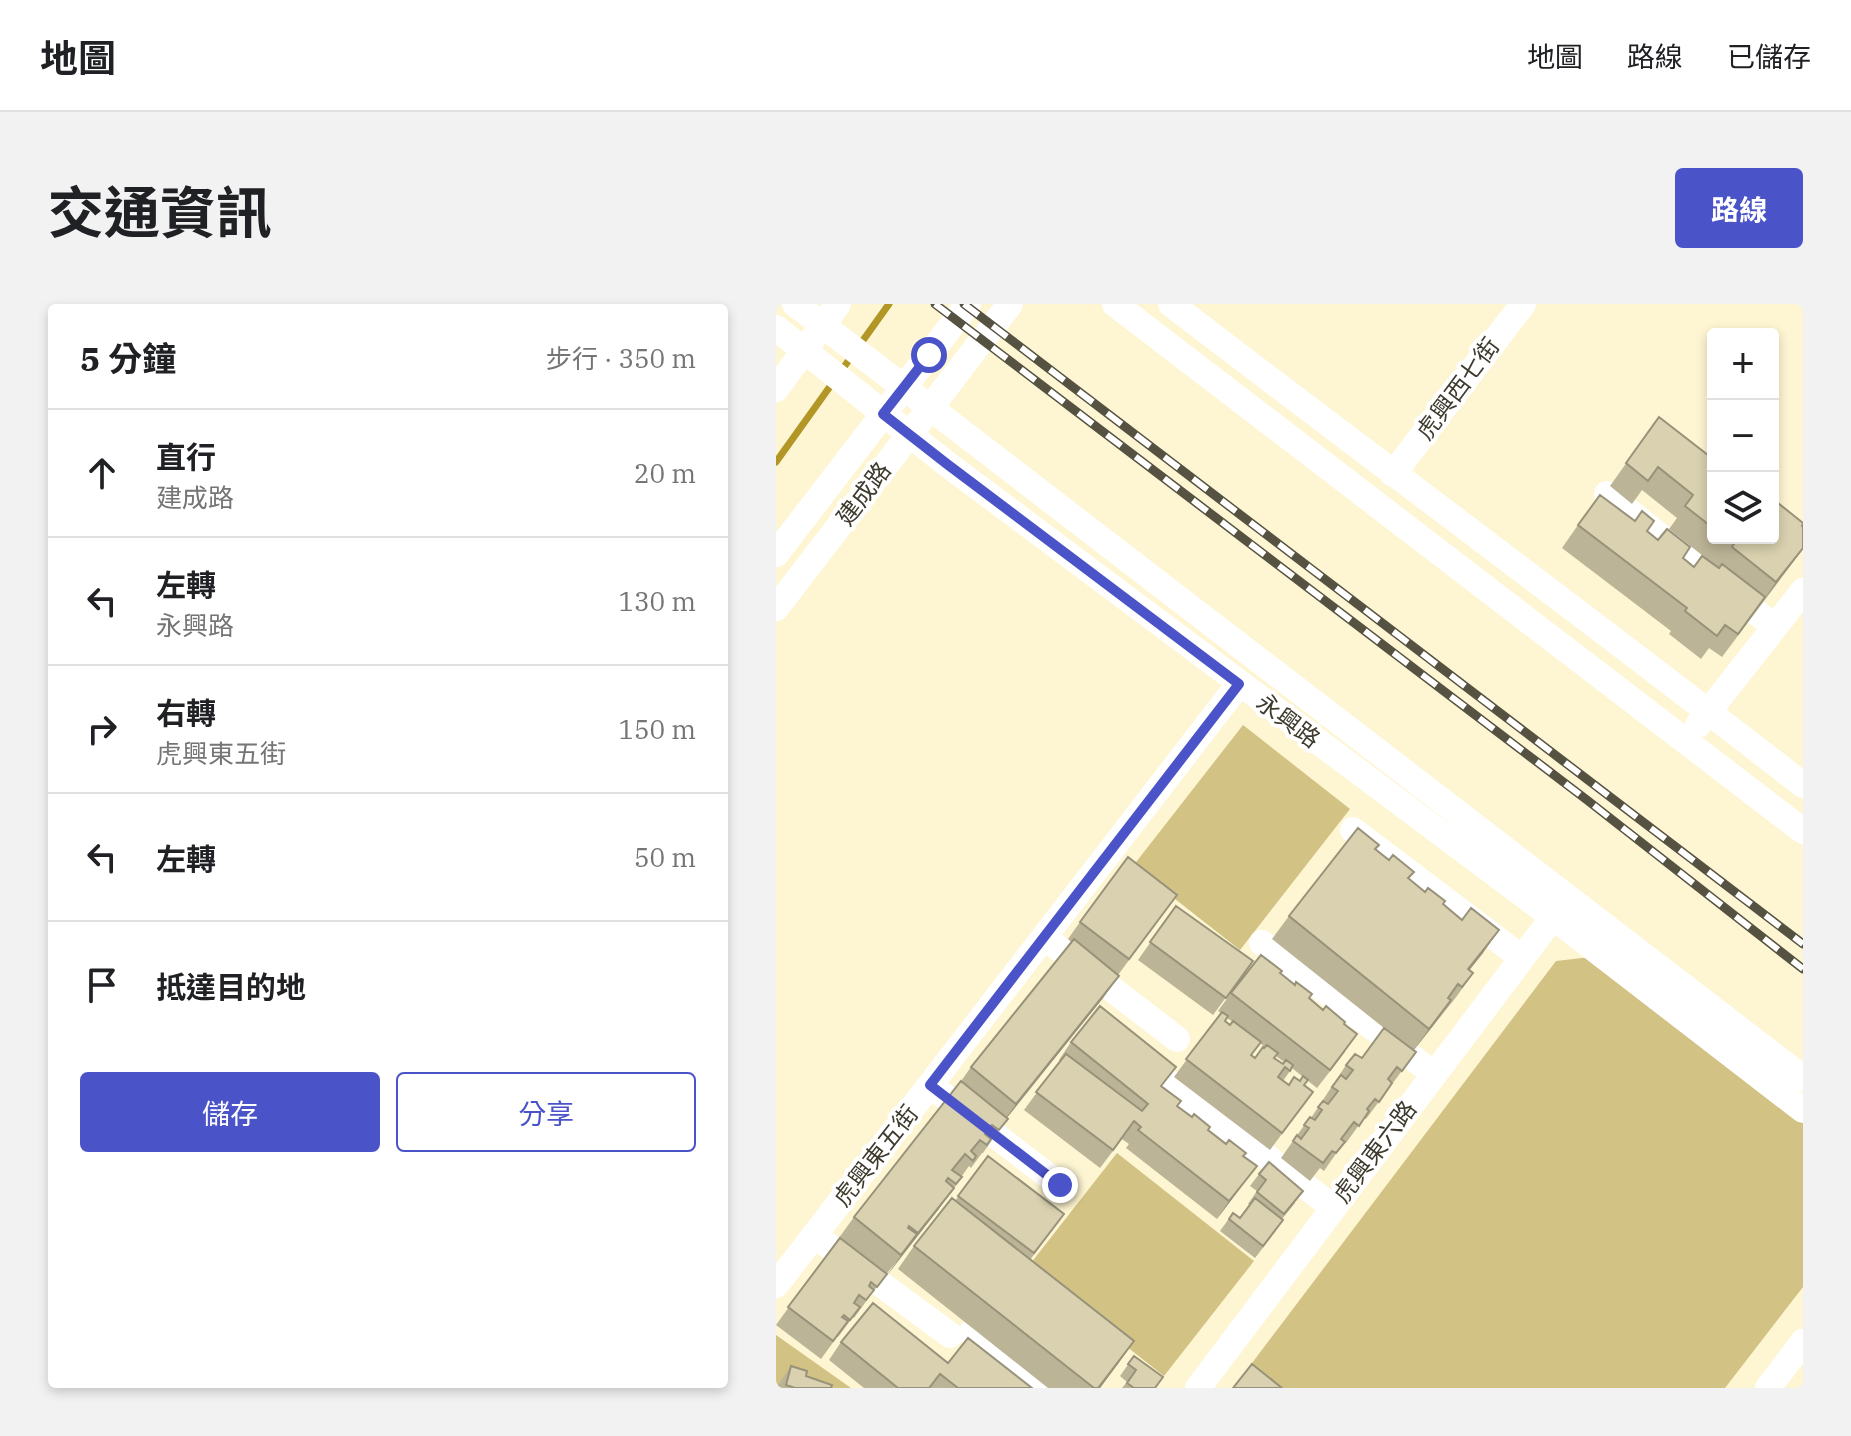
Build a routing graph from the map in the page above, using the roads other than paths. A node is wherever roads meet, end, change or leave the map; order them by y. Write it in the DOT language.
graph roads {
  1 [pos="795,304"];
  2 [pos="968,304"];
  3 [pos="1010,304"];
  4 [pos="1115,304"];
  5 [pos="1171,304"];
  6 [pos="1523,304"];
  7 [pos="831,321"];
  8 [pos="776,328"];
  9 [pos="810,355"];
  10 [pos="899,383"];
  11 [pos="776,389"];
  12 [pos="932,407"];
  13 [pos="879,410"];
  14 [pos="909,435"];
  15 [pos="1393,474"];
  16 [pos="1607,494"];
  17 [pos="776,554"];
  18 [pos="1803,591"];
  19 [pos="776,608"];
  20 [pos="1775,627"];
  21 [pos="1239,684"];
  22 [pos="1708,711"];
  23 [pos="1686,740"];
  24 [pos="1803,785"];
  25 [pos="1353,830"];
  26 [pos="1803,831"];
  27 [pos="1553,917"];
  28 [pos="1044,937"];
  29 [pos="1262,943"];
  30 [pos="1522,958"];
  31 [pos="1177,1039"];
  32 [pos="1434,1074"];
  33 [pos="1803,1078"];
  34 [pos="1164,1079"];
  35 [pos="930,1085"];
  36 [pos="1803,1110"];
  37 [pos="1060,1185"];
  38 [pos="1334,1208"];
  39 [pos="814,1235"];
  40 [pos="776,1285"];
  41 [pos="1803,1342"];
  42 [pos="1042,1388"];
  43 [pos="1198,1388"];
  44 [pos="1768,1388"];
  1 -- 7 [label="street, 永興路"];
  2 -- 10 [label="street, 建成路"];
  3 -- 12 [label="street, 建成路"];
  4 -- 23 [label="street"];
  5 -- 15 [label="street"];
  6 -- 15 [label="street, 虎興西七街"];
  7 -- 9 [label="street"];
  7 -- 10 [label="street, 永興路"];
  8 -- 9 [label="street, 永興路"];
  9 -- 11 [label="street"];
  9 -- 13 [label="street, 永興路"];
  10 -- 12 [label="street, 永興路"];
  10 -- 13 [label="street, 建成路"];
  12 -- 14 [label="street, 建成路"];
  12 -- 33 [label="street, 永興路"];
  13 -- 14 [label="street, 永興路"];
  13 -- 17 [label="street, 建成路"];
  14 -- 19 [label="street, 建成路"];
  14 -- 21 [label="street, 永興路"];
  15 -- 22 [label="street"];
  16 -- 20 [label="street"];
  18 -- 20 [label="street"];
  20 -- 22 [label="street"];
  21 -- 27 [label="street, 永興路"];
  21 -- 28 [label="street, 虎興東五街"];
  22 -- 23 [label="street"];
  22 -- 24 [label="street"];
  23 -- 26 [label="street"];
  25 -- 30 [label="street"];
  27 -- 30 [label="street, 虎興東六路"];
  27 -- 36 [label="street, 永興路"];
  28 -- 31 [label="street"];
  28 -- 35 [label="street, 虎興東五街"];
  29 -- 32 [label="street"];
  30 -- 32 [label="street, 虎興東六路"];
  32 -- 38 [label="street, 虎興東六路"];
  34 -- 38 [label="street"];
  35 -- 37 [label="street"];
  35 -- 39 [label="street, 虎興東五街"];
  38 -- 43 [label="street, 虎興東六路"];
  39 -- 40 [label="street, 虎興東五街"];
  39 -- 42 [label="street"];
  41 -- 44 [label="street"];
}
